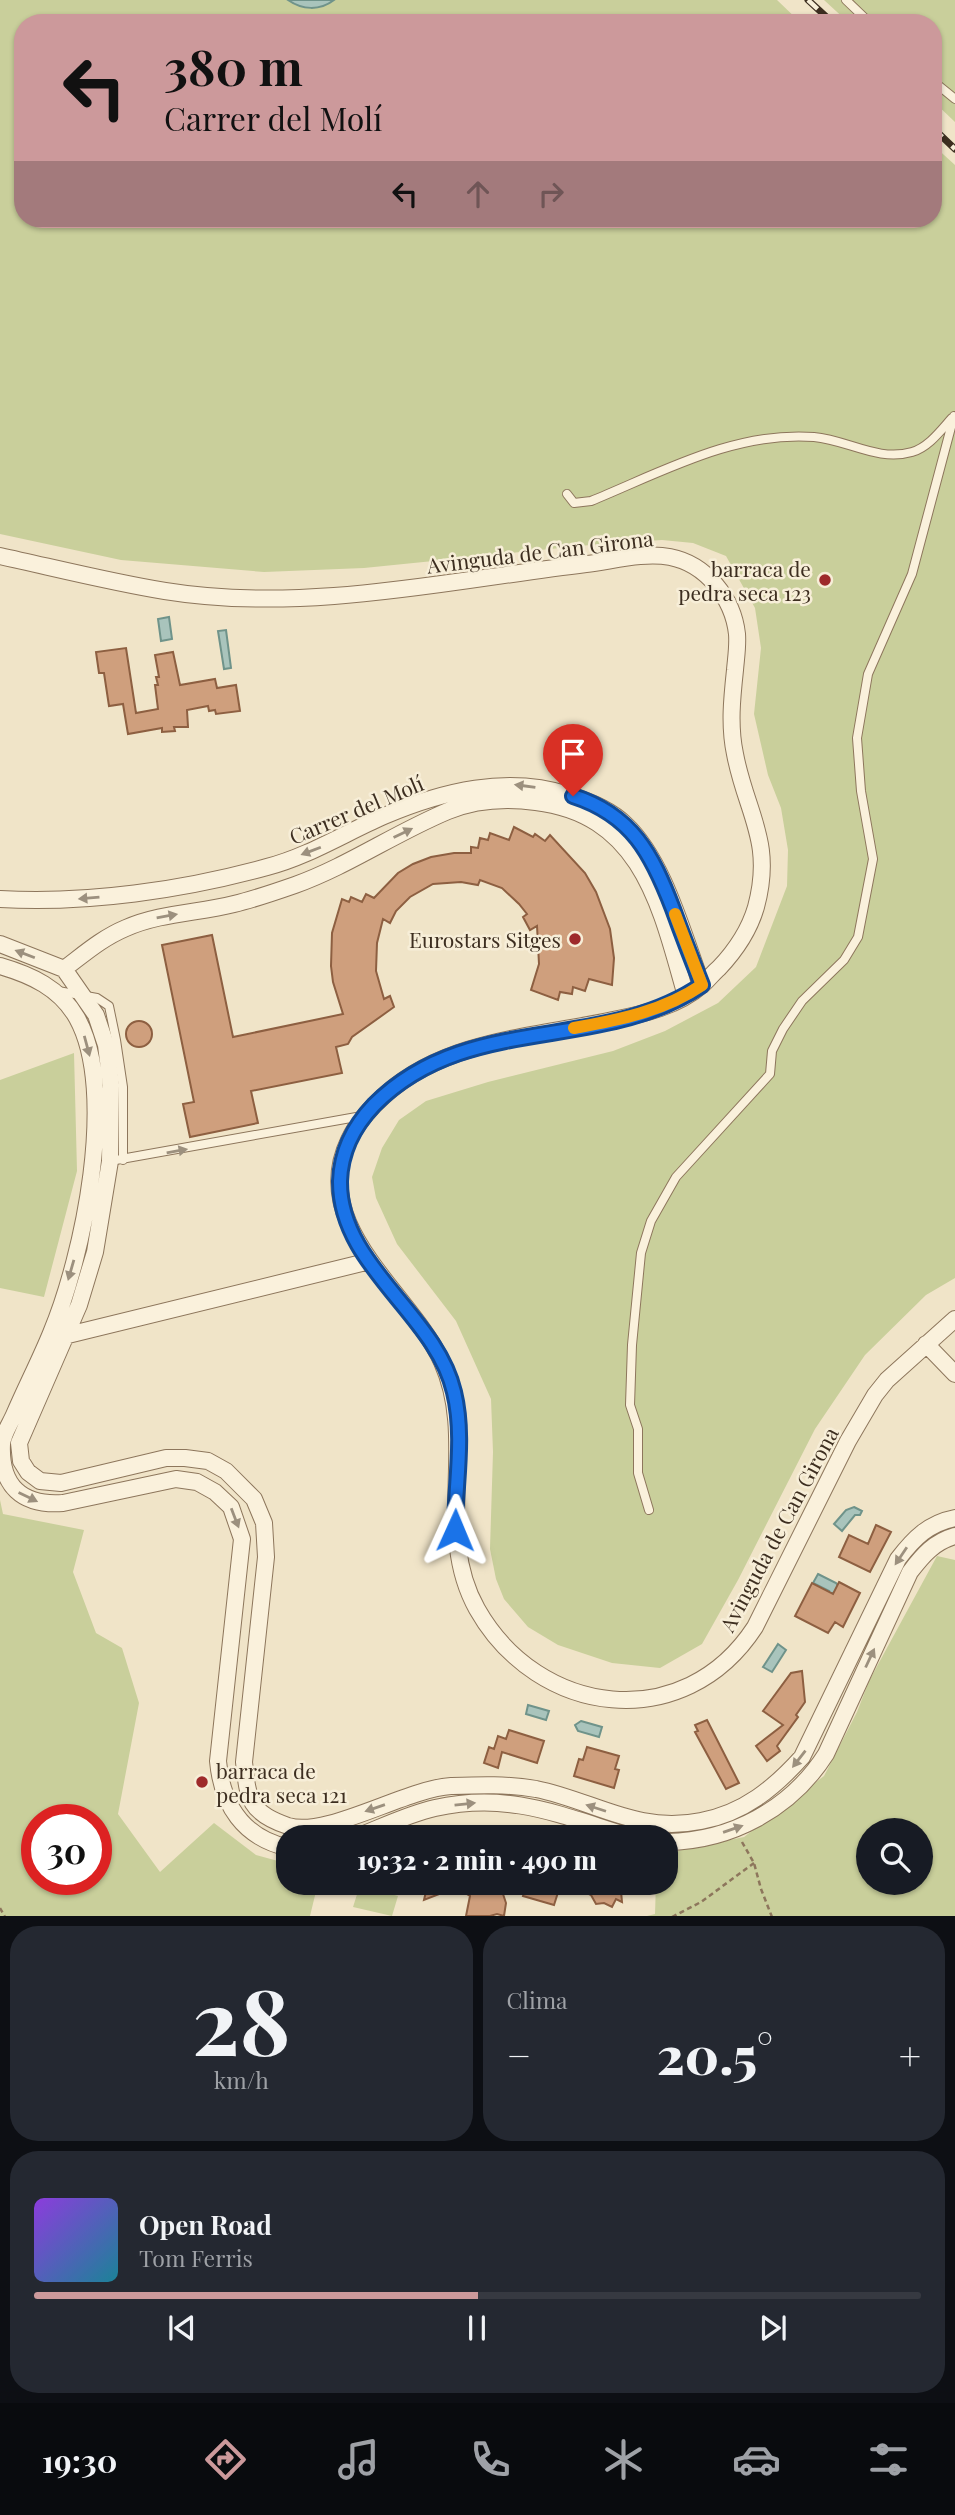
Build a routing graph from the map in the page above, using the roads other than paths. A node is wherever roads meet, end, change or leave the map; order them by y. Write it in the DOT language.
graph roads {
  1 [pos="846,0"];
  2 [pos="861,14"];
  3 [pos="954,415"];
  4 [pos="567,494"];
  5 [pos="0,556"];
  6 [pos="0,899"];
  7 [pos="0,944"];
  8 [pos="0,966"];
  9 [pos="64,970"];
  10 [pos="702,985"];
  11 [pos="52,989"];
  12 [pos="686,996"];
  13 [pos="85,997"];
  14 [pos="363,1116"];
  15 [pos="117,1161"];
  16 [pos="370,1261"];
  17 [pos="955,1319"];
  18 [pos="60,1333"];
  19 [pos="926,1344"];
  20 [pos="955,1374"];
  21 [pos="649,1510"];
  22 [pos="955,1518"];
  23 [pos="955,1536"];
  24 [pos="389,1825"];
  25 [pos="595,1825"];
  26 [pos="678,1841"];
  27 [pos="276,1843"];
  1 -- 2 [label="lane"];
  3 -- 4 [label="lane"];
  3 -- 21 [label="lane"];
  5 -- 10 [label="street, Avinguda de Can Girona"];
  10 -- 6 [label="street, Carrer del Molí, one-way"];
  9 -- 7 [label="street, one-way"];
  8 -- 11 [label="street"];
  9 -- 12 [label="street, Carrer del Molí, one-way"];
  9 -- 13 [label="street"];
  10 -- 12 [label="street, Avinguda de Can Girona"];
  11 -- 13 [label="lane"];
  11 -- 18 [label="street, one-way"];
  12 -- 14 [label="street, Avinguda de Can Girona"];
  13 -- 15 [label="street"];
  13 -- 15 [label="lane"];
  15 -- 14 [label="lane, one-way"];
  14 -- 16 [label="street, Avinguda de Can Girona"];
  15 -- 18 [label="street"];
  16 -- 18 [label="street"];
  16 -- 19 [label="street, Avinguda de Can Girona"];
  17 -- 19 [label="street, Avinguda de Can Girona"];
  22 -- 18 [label="street, one-way"];
  18 -- 27 [label="street, one-way"];
  19 -- 20 [label="street"];
  26 -- 23 [label="street, one-way"];
  24 -- 25 [label="street, one-way"];
}
